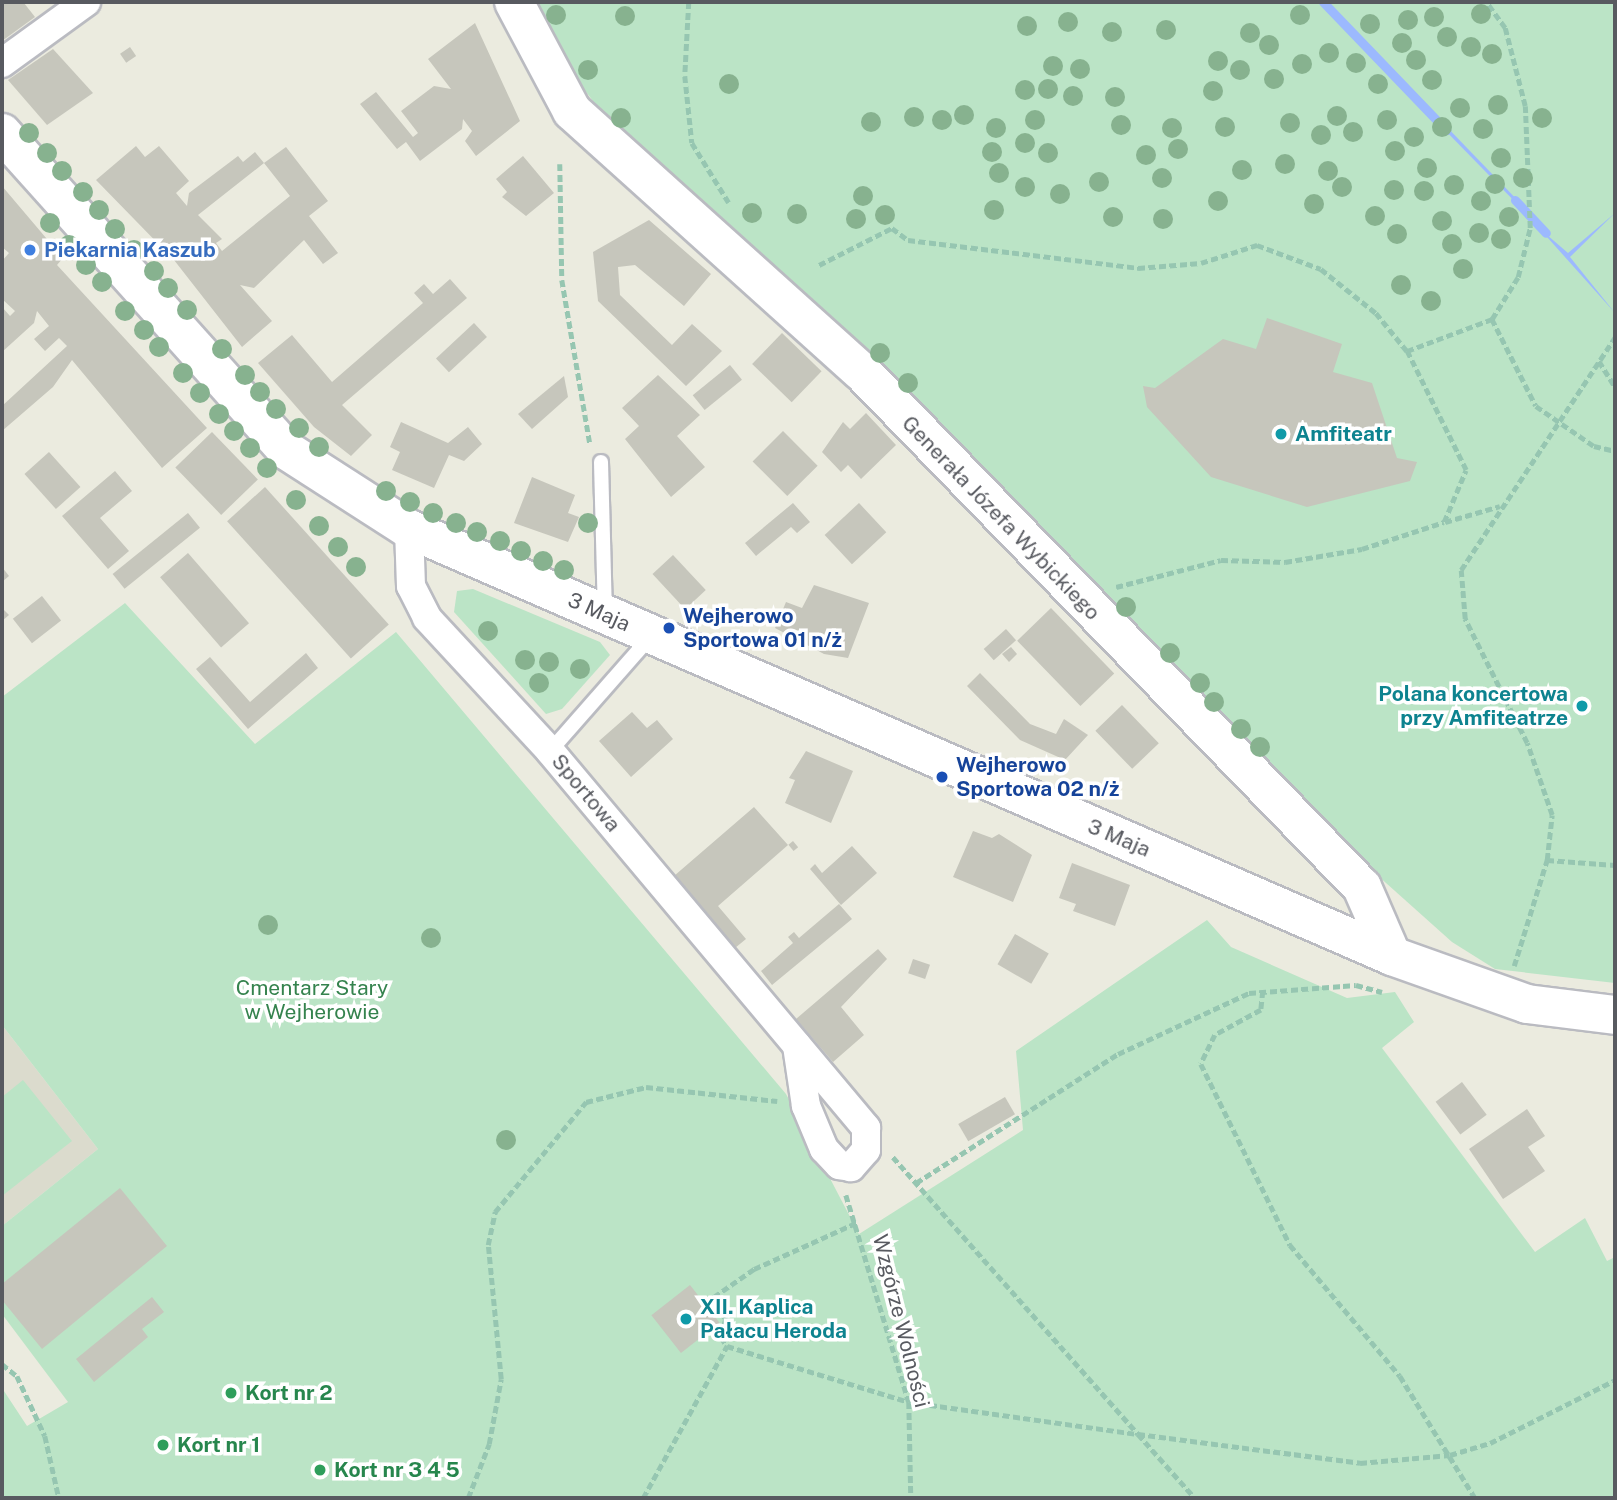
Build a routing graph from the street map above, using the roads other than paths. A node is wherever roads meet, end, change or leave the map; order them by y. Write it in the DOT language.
graph roads {
  1 [pos="86,2"];
  2 [pos="514,2"];
  3 [pos="2,63"];
  4 [pos="2,133"];
  5 [pos="601,462"];
  6 [pos="409,529"];
  7 [pos="606,615"];
  8 [pos="651,635"];
  9 [pos="550,751"];
  10 [pos="1392,956"];
  11 [pos="1615,1016"];
  12 [pos="797,1046"];
  1 -- 3 [label="street"];
  2 -- 10 [label="main road, Generała Józefa Wybickiego"];
  4 -- 6 [label="main road, 3 Maja"];
  5 -- 7 [label="lane"];
  6 -- 7 [label="main road, 3 Maja"];
  6 -- 9 [label="street, Sportowa"];
  7 -- 8 [label="main road, 3 Maja"];
  8 -- 9 [label="lane"];
  8 -- 10 [label="main road, 3 Maja"];
  9 -- 12 [label="street, Sportowa"];
  10 -- 11 [label="main road, 3 Maja"];
  12 -- 12 [label="street, Sportowa"];
}
